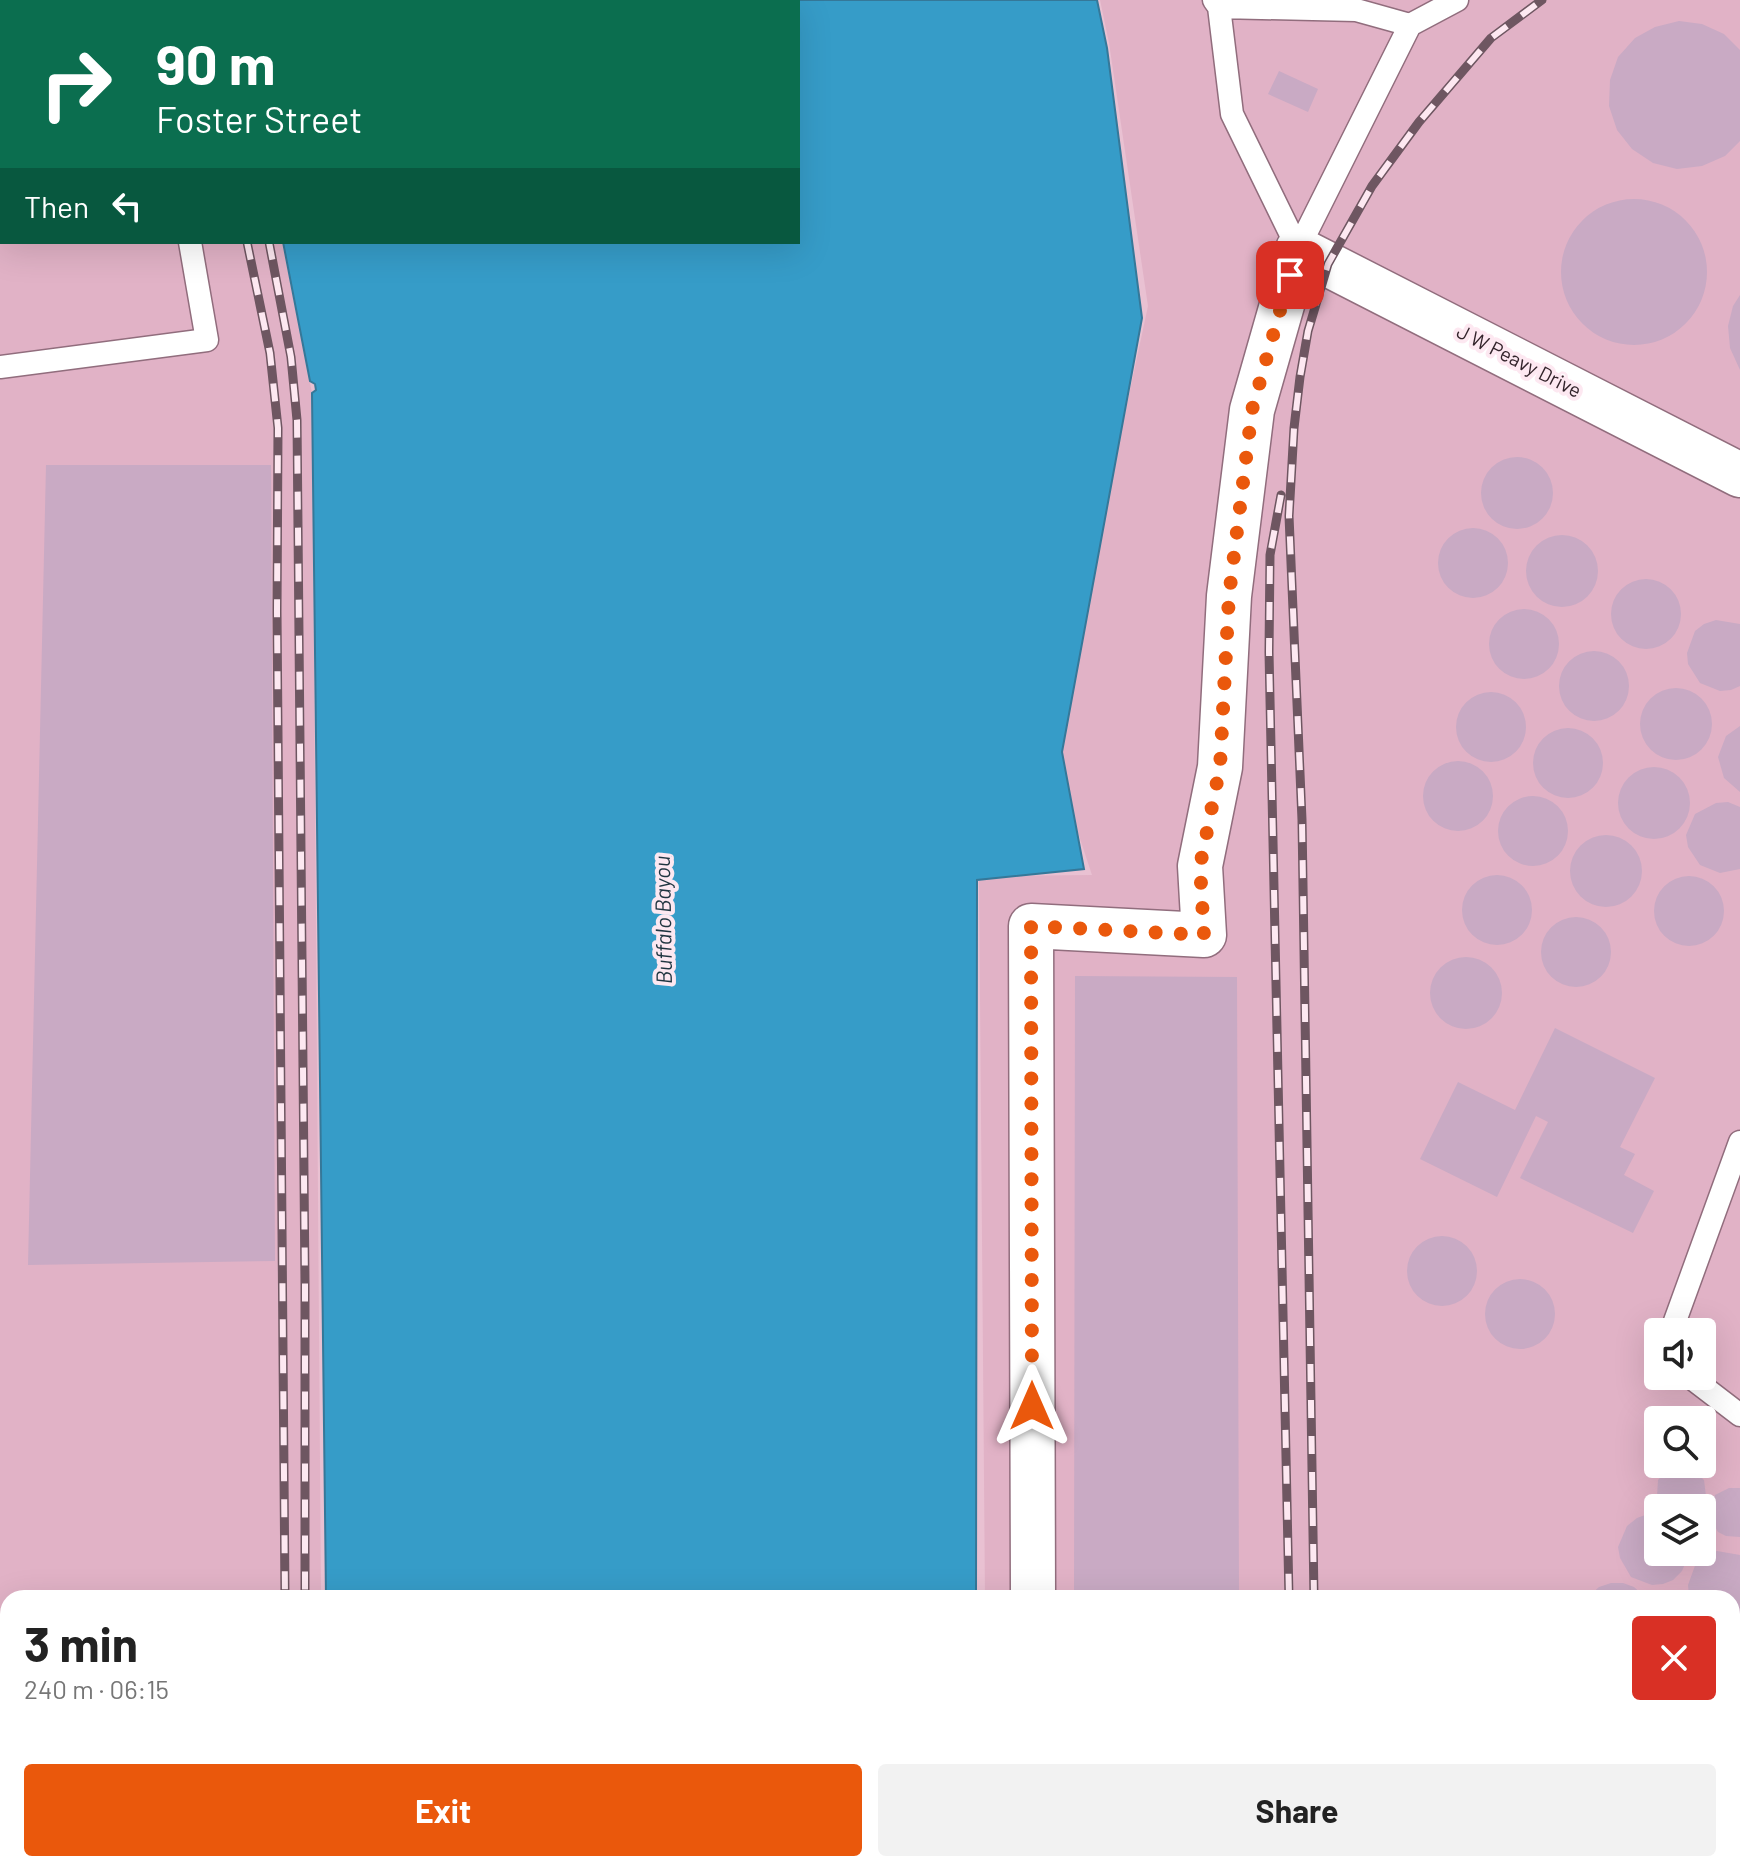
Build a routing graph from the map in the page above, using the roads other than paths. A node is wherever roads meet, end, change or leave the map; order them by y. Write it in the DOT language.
graph roads {
  1 [pos="1457,0"];
  2 [pos="1216,4"];
  3 [pos="1410,25"];
  4 [pos="190,244"];
  5 [pos="1298,249"];
  6 [pos="0,367"];
  7 [pos="1740,475"];
  8 [pos="1740,1142"];
  9 [pos="1676,1318"];
  10 [pos="1707,1390"];
  11 [pos="1740,1415"];
  12 [pos="1033,1590"];
  1 -- 3 [label="lane"];
  2 -- 3 [label="lane"];
  2 -- 5 [label="lane"];
  3 -- 5 [label="lane"];
  4 -- 6 [label="lane"];
  5 -- 7 [label="street, J W Peavy Drive"];
  5 -- 12 [label="street"];
  8 -- 9 [label="lane"];
  10 -- 11 [label="lane"];
}
